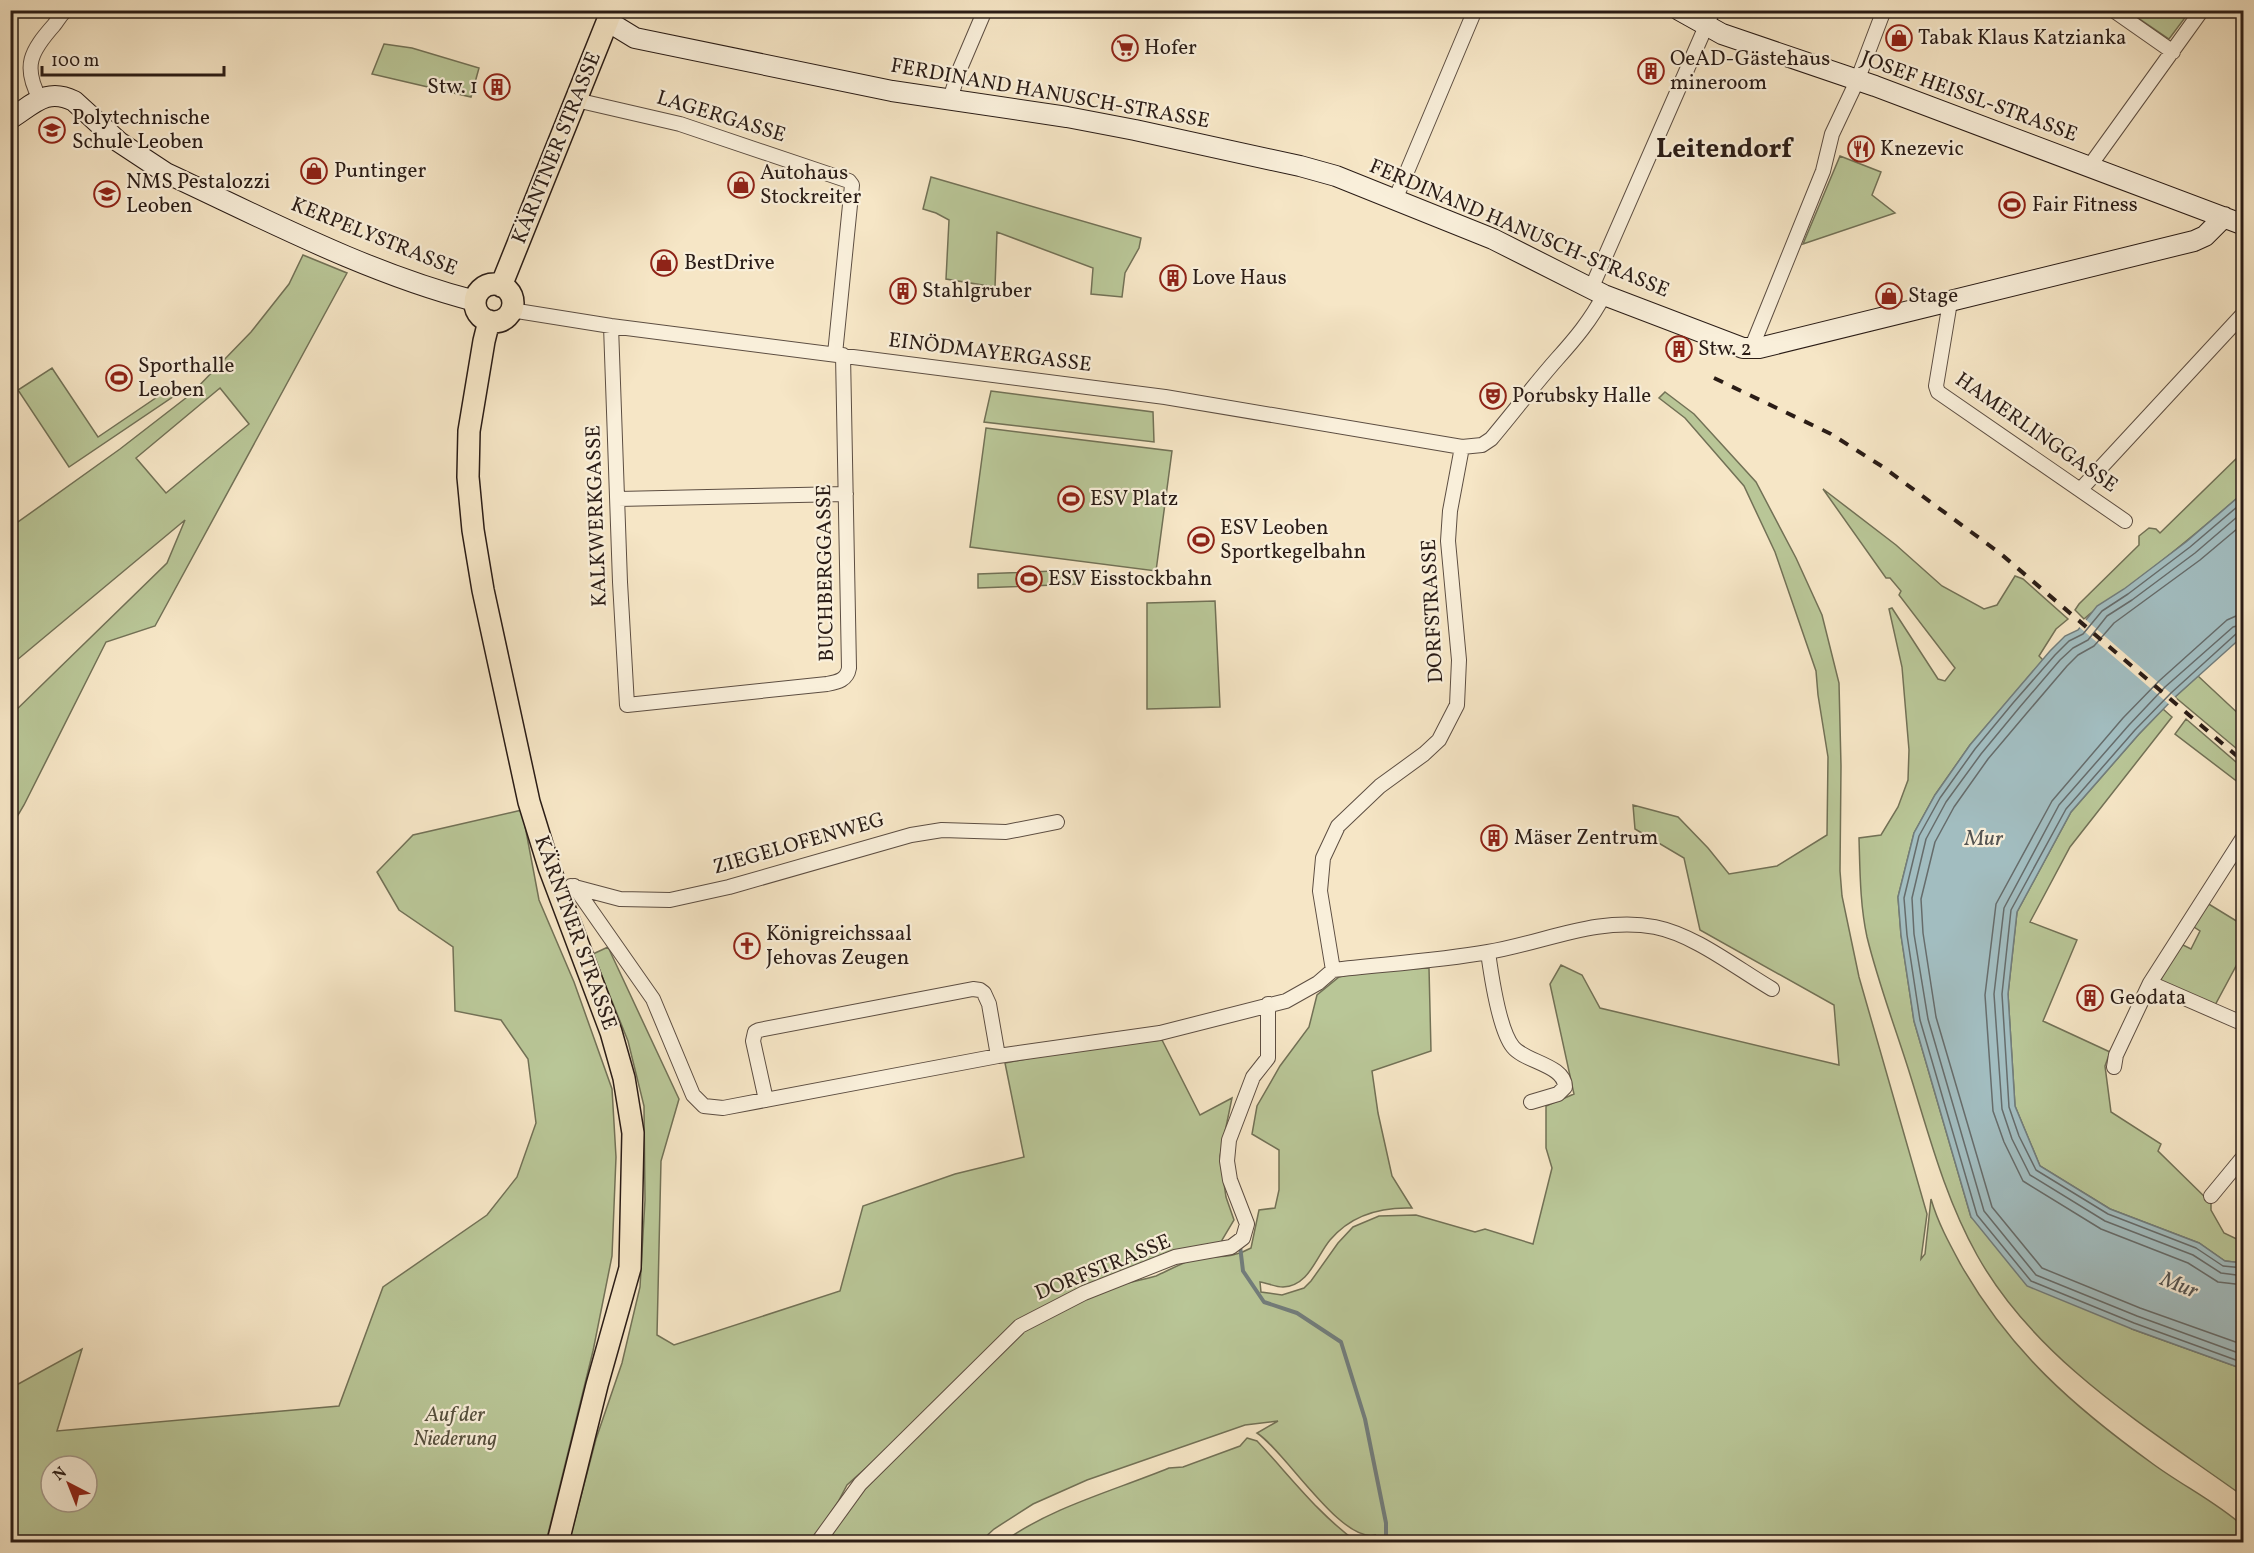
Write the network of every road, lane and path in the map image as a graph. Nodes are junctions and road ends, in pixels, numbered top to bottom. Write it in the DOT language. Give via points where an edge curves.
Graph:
graph roads {
  1 [pos="66,10"];
  2 [pos="985,10"];
  3 [pos="1475,10"];
  4 [pos="1679,10"];
  5 [pos="1884,10"];
  6 [pos="2113,10"];
  7 [pos="2202,10"];
  8 [pos="610,17"];
  9 [pos="1709,18"];
  10 [pos="2174,52"];
  11 [pos="1857,81"];
  12 [pos="40,99"];
  13 [pos="950,99"];
  14 [pos="576,100"];
  15 [pos="10,119"];
  16 [pos="2089,167"];
  17 [pos="851,182"];
  18 [pos="1395,200"];
  19 [pos="2224,218"];
  20 [pos="2244,225"];
  21 [pos="501,285"];
  22 [pos="1598,292"];
  23 [pos="475,301"];
  24 [pos="1950,302"];
  25 [pos="511,310"];
  26 [pos="2244,313"];
  27 [pos="489,321"];
  28 [pos="611,326"];
  29 [pos="1751,349"];
  30 [pos="839,354"];
  31 [pos="1462,447"];
  32 [pos="2081,489"];
  33 [pos="846,494"];
  34 [pos="618,499"];
  35 [pos="2126,521"];
  36 [pos="627,705"];
  37 [pos="1057,822"];
  38 [pos="2244,836"];
  39 [pos="565,884"];
  40 [pos="1488,952"];
  41 [pos="1333,970"];
  42 [pos="2150,983"];
  43 [pos="1772,988"];
  44 [pos="1268,1004"];
  45 [pos="2244,1024"];
  46 [pos="998,1056"];
  47 [pos="2114,1067"];
  48 [pos="766,1100"];
  49 [pos="1531,1102"];
  50 [pos="2244,1156"];
  51 [pos="2211,1196"];
  52 [pos="558,1542"];
  53 [pos="818,1542"];
  1 -- 12 [label="street" via="35,48 32,73"];
  2 -- 13 [label="street"];
  3 -- 18 [label="street"];
  4 -- 9 [label="street, JOSEF HEISSL-STRASSE"];
  5 -- 11 [label="street"];
  6 -- 10 [label="street"];
  7 -- 10 [label="street"];
  8 -- 13 [label="street, FERDINAND HANUSCH-STRASSE" via="617,27 635,38 851,83"];
  8 -- 14 [label="main road, KÄRNTNER STRASSE"];
  9 -- 11 [label="street, JOSEF HEISSL-STRASSE"];
  9 -- 22 [label="street"];
  10 -- 16 [label="street"];
  11 -- 16 [label="street, JOSEF HEISSL-STRASSE"];
  11 -- 29 [label="street" via="1832,134 1823,171"];
  12 -- 15 [label="street"];
  12 -- 23 [label="street, KERPELYSTRASSE" via="55,95 74,101 119,142 156,167 302,237 405,279"];
  13 -- 18 [label="street, FERDINAND HANUSCH-STRASSE" via="1079,119 1278,160 1336,176"];
  14 -- 17 [label="street, LAGERGASSE" via="639,113 737,142"];
  14 -- 21 [label="main road, KÄRNTNER STRASSE"];
  16 -- 19 [label="street, JOSEF HEISSL-STRASSE"];
  17 -- 30 [label="street, BUCHBERGGASSE"];
  18 -- 22 [label="street, FERDINAND HANUSCH-STRASSE" via="1493,239"];
  19 -- 20 [label="street, JOSEF HEISSL-STRASSE"];
  19 -- 24 [label="street, FERDINAND HANUSCH-STRASSE" via="2194,241"];
  21 -- 23 [label="main road" via="488,285"];
  21 -- 25 [label="main road" via="511,296"];
  22 -- 29 [label="street, FERDINAND HANUSCH-STRASSE" via="1734,346"];
  22 -- 31 [label="street" via="1592,317 1491,439 1482,445"];
  23 -- 27 [label="main road" via="477,311"];
  24 -- 29 [label="street, FERDINAND HANUSCH-STRASSE"];
  24 -- 32 [label="street, HAMERLINGGASSE" via="1938,392"];
  25 -- 27 [label="main road" via="502,320"];
  25 -- 28 [label="street, EINÖDMAYERGASSE"];
  26 -- 32 [label="street"];
  27 -- 39 [label="main road, KÄRNTNER STRASSE" via="469,431 473,530 525,784"];
  28 -- 30 [label="street, EINÖDMAYERGASSE"];
  28 -- 34 [label="street, KALKWERKGASSE"];
  30 -- 31 [label="street, EINÖDMAYERGASSE" via="1165,397"];
  30 -- 33 [label="street, BUCHBERGGASSE"];
  31 -- 41 [label="street, DORFSTRASSE" via="1448,541 1460,660 1457,705 1439,740 1380,786 1338,826 1323,858 1320,891"];
  32 -- 35 [label="street, HAMERLINGGASSE"];
  33 -- 34 [label="street"];
  33 -- 36 [label="street, BUCHBERGGASSE" via="846,677 827,684"];
  34 -- 36 [label="street, KALKWERKGASSE"];
  37 -- 39 [label="street, ZIEGELOFENWEG" via="1006,832 942,830 911,835 670,900 620,899"];
  38 -- 42 [label="street"];
  39 -- 48 [label="street" via="653,999 693,1095 704,1106 723,1108"];
  39 -- 52 [label="main road, KÄRNTNER STRASSE" via="624,1078 633,1133 630,1268"];
  40 -- 41 [label="street"];
  40 -- 43 [label="street" via="1605,924 1654,927 1682,936"];
  40 -- 49 [label="street" via="1508,1040 1524,1056 1565,1080 1565,1087 1558,1094"];
  41 -- 44 [label="street" via="1286,1001"];
  42 -- 45 [label="street"];
  42 -- 47 [label="street"];
  44 -- 46 [label="street" via="1160,1033"];
  44 -- 53 [label="street, DORFSTRASSE" via="1268,1058 1254,1077 1228,1140 1230,1180 1247,1224 1243,1238 1231,1247 1175,1257 1084,1293 1020,1326 860,1484"];
  46 -- 48 [label="street"];
  46 -- 48 [label="street" via="989,1004 984,993 973,989 755,1032 753,1047"];
  50 -- 51 [label="street"];
}
